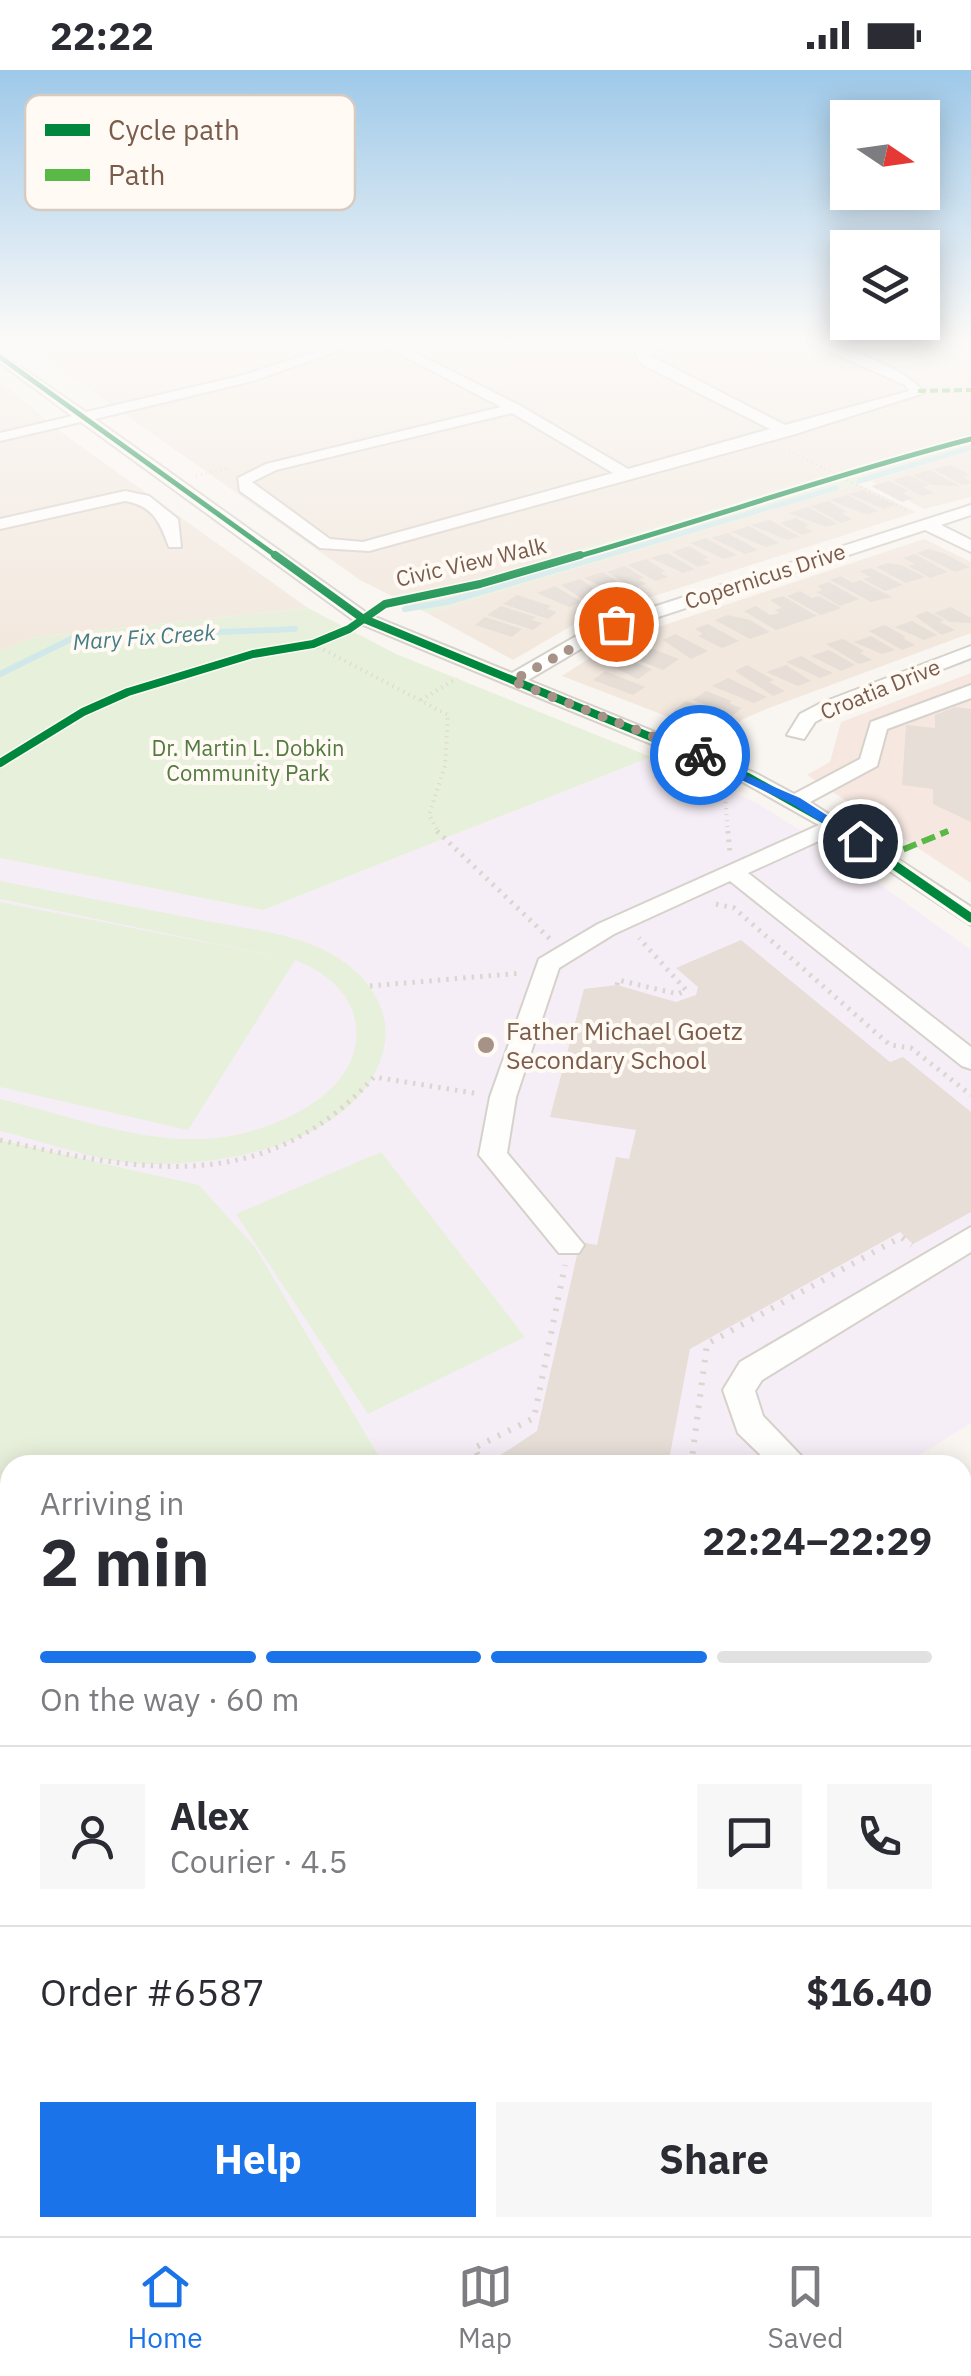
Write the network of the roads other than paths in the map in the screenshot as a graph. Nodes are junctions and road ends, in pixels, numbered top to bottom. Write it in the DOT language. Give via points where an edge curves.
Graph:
graph roads {
  1 [pos="118,444"];
  2 [pos="369,444"];
  3 [pos="575,444"];
  4 [pos="742,444"];
  5 [pos="628,475"];
  6 [pos="971,510"];
  7 [pos="921,520"];
  8 [pos="0,524"];
  9 [pos="174,544"];
  10 [pos="971,547"];
  11 [pos="971,652"];
  12 [pos="512,681"];
  13 [pos="971,691"];
  14 [pos="797,735"];
  15 [pos="796,801"];
  16 [pos="836,825"];
  17 [pos="732,872"];
  18 [pos="971,918"];
  19 [pos="971,1060"];
  20 [pos="971,1238"];
  21 [pos="569,1245"];
  22 [pos="782,1455"];
  1 -- 12 [label="street" via="362,618"];
  2 -- 5 [label="street" via="252,473 246,488 326,544 346,549"];
  3 -- 5 [label="street"];
  4 -- 5 [label="street"];
  6 -- 7 [label="street, Copernicus Drive"];
  7 -- 10 [label="street"];
  7 -- 12 [label="street, Copernicus Drive" via="600,630"];
  8 -- 9 [label="street" via="125,496 172,522"];
  11 -- 14 [label="street, Croatia Drive" via="807,718"];
  12 -- 15 [label="street"];
  13 -- 15 [label="street" via="878,726 870,762"];
  15 -- 16 [label="street"];
  16 -- 17 [label="street"];
  16 -- 18 [label="street"];
  17 -- 19 [label="street"];
  17 -- 21 [label="street" via="563,952 545,973 503,1098 493,1155"];
  20 -- 22 [label="street" via="751,1371 738,1390 748,1424"];
}
